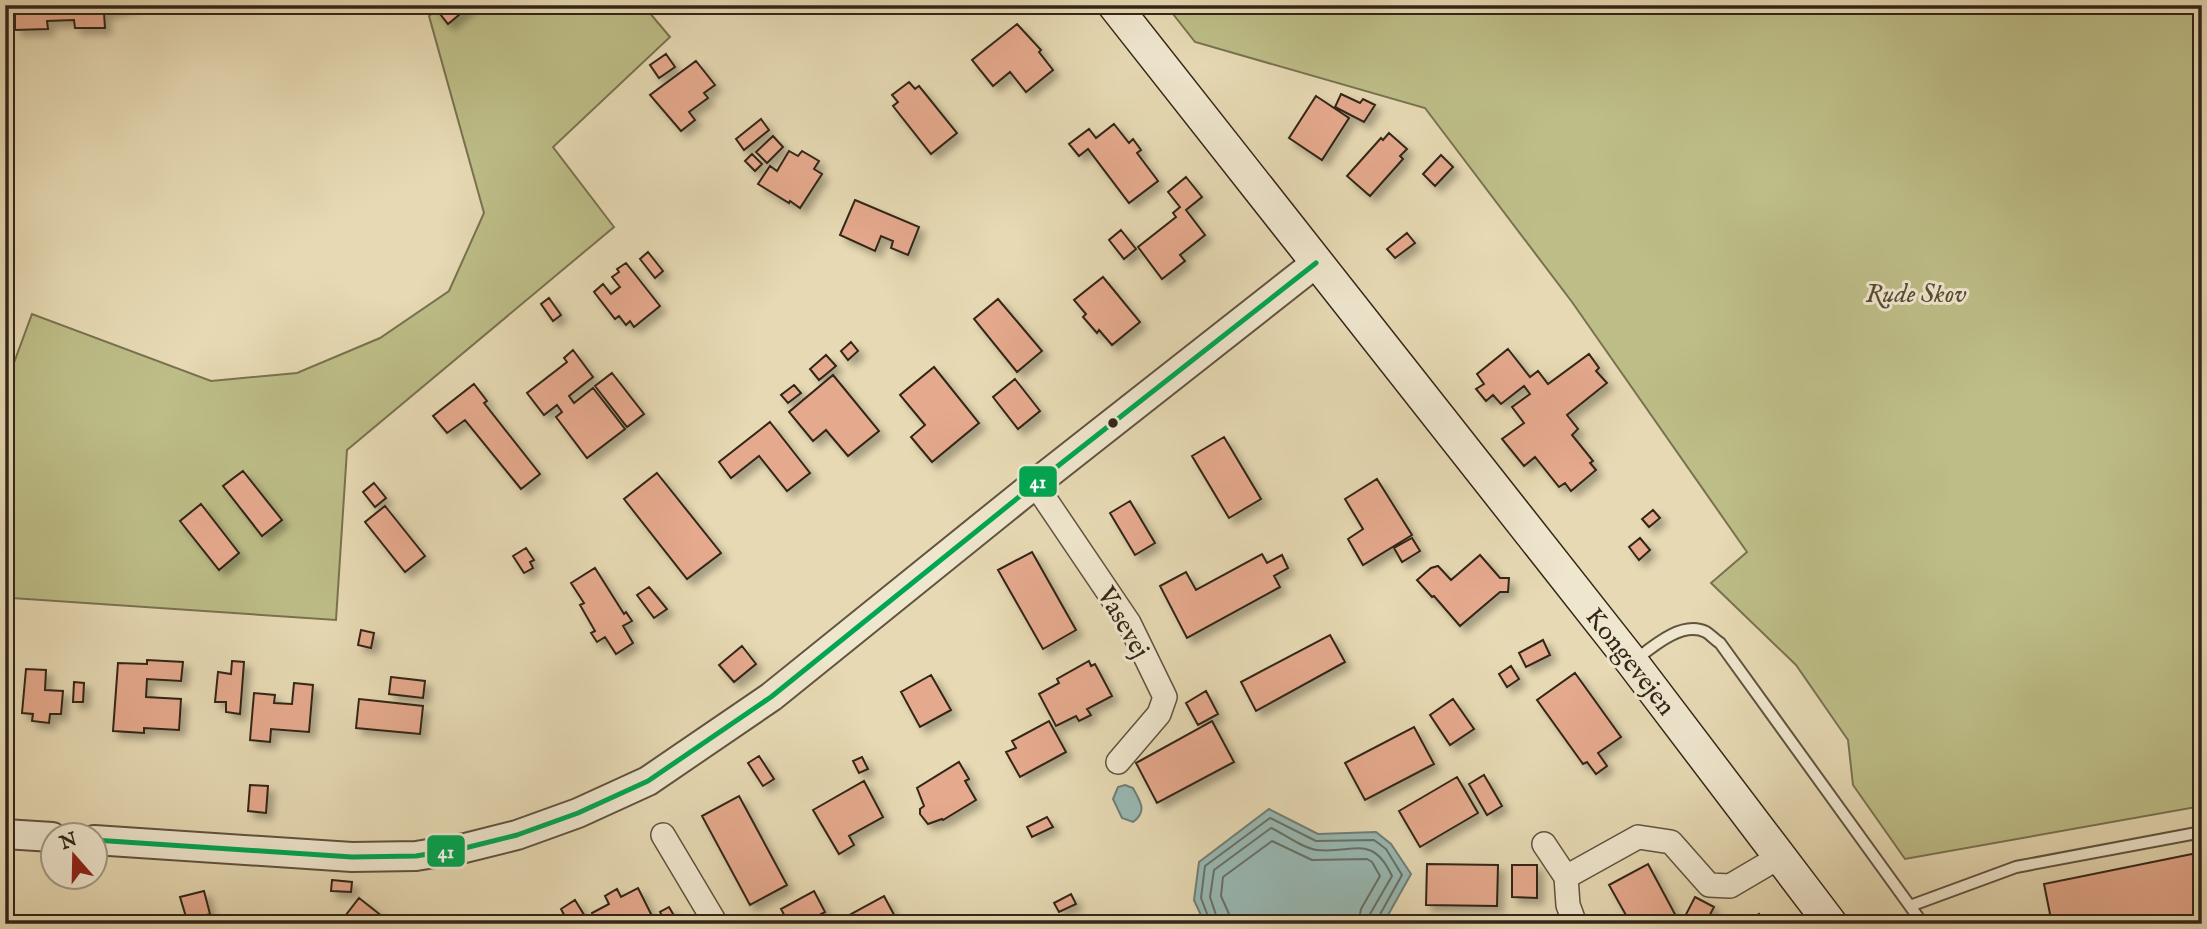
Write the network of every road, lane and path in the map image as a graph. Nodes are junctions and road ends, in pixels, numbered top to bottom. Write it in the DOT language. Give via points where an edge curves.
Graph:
graph roads {
  1 [pos="1114,5"];
  2 [pos="1316,263"];
  3 [pos="1035,484"];
  4 [pos="1632,662"];
  5 [pos="1118,762"];
  6 [pos="2202,832"];
  7 [pos="5,834"];
  8 [pos="663,835"];
  9 [pos="38,836"];
  10 [pos="108,841"];
  11 [pos="1544,844"];
  12 [pos="1781,856"];
  13 [pos="1566,877"];
  14 [pos="1910,906"];
  15 [pos="716,924"];
  16 [pos="1575,924"];
  17 [pos="1831,924"];
  18 [pos="1923,924"];
  1 -- 2 [label="main road, Kongevejen"];
  2 -- 3 [label="street"];
  2 -- 4 [label="main road, Kongevejen"];
  3 -- 5 [label="street, Vasevej" via="1129,622 1164,697 1159,714"];
  3 -- 10 [label="street" via="771,697 648,782 578,813 517,835 415,856 352,858"];
  4 -- 12 [label="main road, Kongevejen"];
  4 -- 14 [label="lane" via="1666,636 1683,631 1704,631 1720,643"];
  6 -- 14 [label="lane" via="2016,867"];
  7 -- 9 [label="street"];
  8 -- 15 [label="street"];
  11 -- 13 [label="street"];
  12 -- 13 [label="street" via="1730,886 1709,885 1671,842 1638,837"];
  12 -- 17 [label="main road, Kongevejen"];
  13 -- 16 [label="street"];
  14 -- 18 [label="lane"];
}
